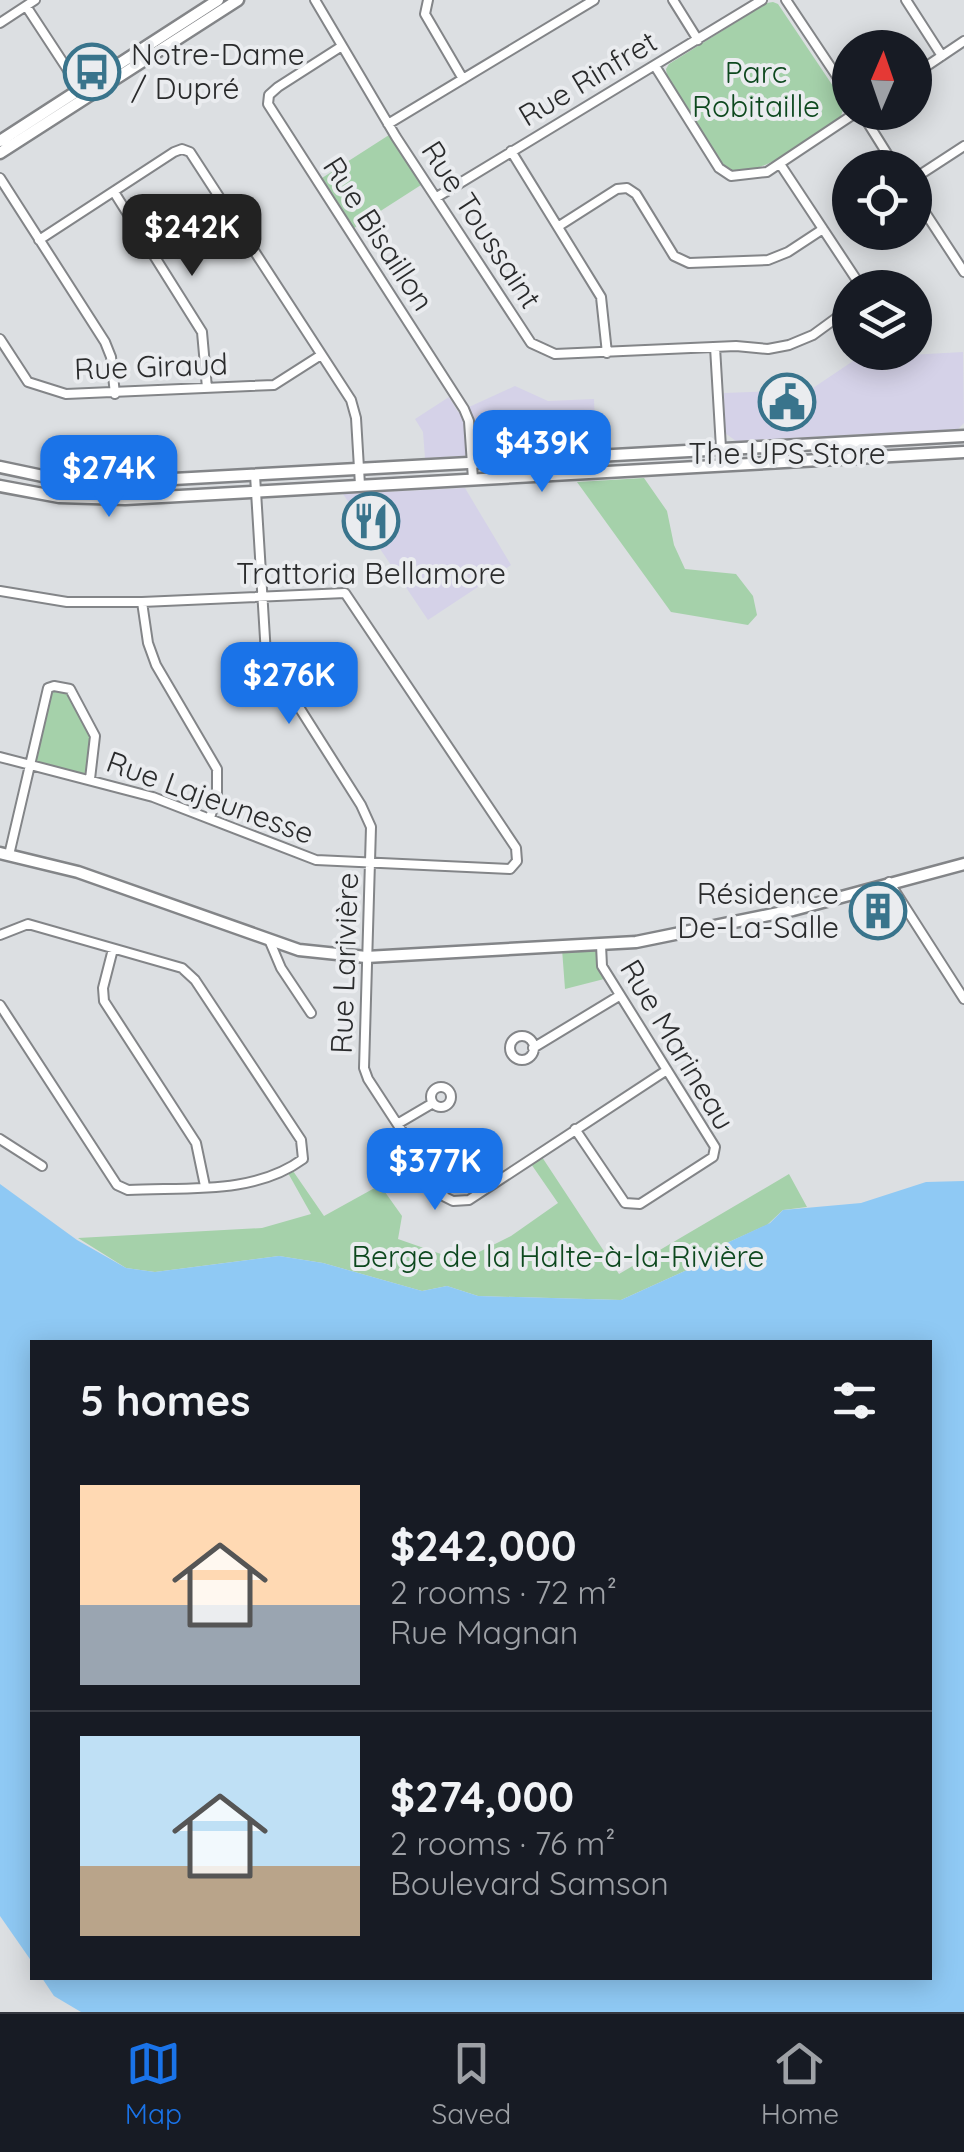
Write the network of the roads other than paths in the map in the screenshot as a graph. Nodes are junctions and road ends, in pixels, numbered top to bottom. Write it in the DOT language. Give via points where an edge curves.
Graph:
graph roads {
  1 [pos="35,0"];
  2 [pos="218,0"];
  3 [pos="238,0"];
  4 [pos="315,0"];
  5 [pos="428,0"];
  6 [pos="594,0"];
  7 [pos="673,0"];
  8 [pos="762,0"];
  9 [pos="786,0"];
  10 [pos="906,0"];
  11 [pos="26,6"];
  12 [pos="0,23"];
  13 [pos="698,40"];
  14 [pos="964,41"];
  15 [pos="342,46"];
  16 [pos="942,56"];
  17 [pos="932,63"];
  18 [pos="655,66"];
  19 [pos="832,69"];
  20 [pos="464,79"];
  21 [pos="83,92"];
  22 [pos="388,124"];
  23 [pos="832,130"];
  24 [pos="0,141"];
  25 [pos="964,146"];
  26 [pos="511,151"];
  27 [pos="0,153"];
  28 [pos="780,164"];
  29 [pos="932,167"];
  30 [pos="0,178"];
  31 [pos="114,192"];
  32 [pos="437,197"];
  33 [pos="932,223"];
  34 [pos="559,226"];
  35 [pos="823,229"];
  36 [pos="39,240"];
  37 [pos="850,270"];
  38 [pos="964,272"];
  39 [pos="832,321"];
  40 [pos="0,339"];
  41 [pos="716,347"];
  42 [pos="607,353"];
  43 [pos="321,355"];
  44 [pos="207,388"];
  45 [pos="115,394"];
  46 [pos="964,436"];
  47 [pos="721,449"];
  48 [pos="964,452"];
  49 [pos="472,462"];
  50 [pos="722,465"];
  51 [pos="0,467"];
  52 [pos="359,469"];
  53 [pos="255,475"];
  54 [pos="472,479"];
  55 [pos="360,485"];
  56 [pos="0,486"];
  57 [pos="256,491"];
  58 [pos="0,591"];
  59 [pos="261,596"];
  60 [pos="142,602"];
  61 [pos="0,757"];
  62 [pos="30,764"];
  63 [pos="90,779"];
  64 [pos="210,818"];
  65 [pos="4,854"];
  66 [pos="964,864"];
  67 [pos="370,865"];
  68 [pos="888,882"];
  69 [pos="0,936"];
  70 [pos="270,942"];
  71 [pos="601,945"];
  72 [pos="113,950"];
  73 [pos="366,957"];
  74 [pos="620,996"];
  75 [pos="964,999"];
  76 [pos="0,1006"];
  77 [pos="311,1013"];
  78 [pos="533,1048"];
  79 [pos="667,1070"];
  80 [pos="433,1103"];
  81 [pos="399,1123"];
  82 [pos="575,1129"];
  83 [pos="0,1138"];
  84 [pos="42,1166"];
  85 [pos="205,1186"];
  1 -- 11 [label="street"];
  2 -- 21 [label="street"];
  3 -- 21 [label="street"];
  4 -- 15 [label="street, Rue Toussaint"];
  5 -- 20 [label="street" via="425,14"];
  6 -- 20 [label="street"];
  7 -- 13 [label="street"];
  8 -- 13 [label="street, Rue Rinfret"];
  9 -- 19 [label="street"];
  10 -- 16 [label="street"];
  11 -- 12 [label="street"];
  11 -- 21 [label="street"];
  13 -- 18 [label="street, Rue Rinfret"];
  14 -- 16 [label="street"];
  15 -- 22 [label="street, Rue Toussaint"];
  15 -- 49 [label="street, Rue Bisaillon" via="278,87 268,104 464,409"];
  16 -- 17 [label="street"];
  18 -- 26 [label="street, Rue Rinfret"];
  18 -- 28 [label="street" via="724,174 761,174"];
  20 -- 22 [label="street"];
  21 -- 24 [label="street"];
  21 -- 27 [label="street"];
  22 -- 32 [label="street, Rue Toussaint"];
  23 -- 28 [label="street"];
  25 -- 29 [label="street"];
  26 -- 32 [label="street, Rue Rinfret"];
  26 -- 34 [label="street"];
  28 -- 35 [label="street"];
  30 -- 36 [label="street"];
  31 -- 36 [label="street"];
  31 -- 43 [label="street" via="178,150 190,152"];
  31 -- 44 [label="street" via="202,332"];
  32 -- 42 [label="street, Rue Toussaint" via="532,344 555,354"];
  33 -- 38 [label="street"];
  34 -- 35 [label="street" via="627,188 674,256 689,263 768,260"];
  34 -- 42 [label="street" via="601,297"];
  35 -- 37 [label="street"];
  36 -- 45 [label="street" via="105,342"];
  39 -- 41 [label="street, Rue Toussaint" via="789,345"];
  40 -- 45 [label="street, Rue Giraud" via="28,382 40,388"];
  41 -- 42 [label="street, Rue Toussaint"];
  41 -- 47 [label="street"];
  43 -- 44 [label="street, Rue Giraud" via="274,384"];
  43 -- 52 [label="street" via="354,407"];
  44 -- 45 [label="street, Rue Giraud"];
  46 -- 47 [label="street"];
  47 -- 49 [label="street"];
  47 -- 50 [label="street"];
  48 -- 50 [label="street"];
  49 -- 52 [label="street"];
  49 -- 54 [label="street, Rue Bisaillon"];
  50 -- 54 [label="street"];
  51 -- 53 [label="street" via="88,481"];
  52 -- 53 [label="street"];
  52 -- 55 [label="street"];
  53 -- 57 [label="street, Rue Larivière"];
  54 -- 55 [label="street"];
  55 -- 57 [label="street"];
  56 -- 57 [label="street" via="98,500"];
  57 -- 59 [label="street, Rue Larivière"];
  58 -- 60 [label="street, Rue Lajeunesse" via="67,602"];
  59 -- 60 [label="street, Rue Lajeunesse"];
  59 -- 67 [label="street, Rue Larivière" via="270,664 362,805 372,827"];
  59 -- 67 [label="street, Rue Lajeunesse" via="336,592 350,598 516,848 517,860 510,869"];
  60 -- 64 [label="street" via="156,666 217,769"];
  61 -- 62 [label="street, Rue Lajeunesse"];
  62 -- 63 [label="street, Rue Lajeunesse"];
  62 -- 63 [label="street" via="44,694 54,686 70,689 94,736"];
  62 -- 65 [label="street"];
  63 -- 64 [label="street, Rue Lajeunesse"];
  64 -- 67 [label="street, Rue Lajeunesse" via="316,860"];
  65 -- 70 [label="street" via="78,872"];
  66 -- 68 [label="street"];
  67 -- 73 [label="street, Rue Larivière"];
  68 -- 71 [label="street" via="768,916"];
  68 -- 75 [label="street"];
  69 -- 72 [label="street" via="28,924"];
  70 -- 73 [label="street"];
  70 -- 77 [label="street"];
  71 -- 73 [label="street"];
  71 -- 74 [label="street, Rue Marineau" via="602,966"];
  72 -- 85 [label="street" via="104,1001 196,1143"];
  72 -- 85 [label="street" via="182,968 195,980 301,1140 302,1159 288,1170 257,1183"];
  73 -- 81 [label="street, Rue Larivière" via="364,1068"];
  74 -- 78 [label="street"];
  74 -- 79 [label="street, Rue Marineau"];
  76 -- 85 [label="street" via="117,1185"];
  79 -- 82 [label="street, Rue Larivière"];
  79 -- 82 [label="street, Rue Marineau" via="715,1147 713,1157 640,1204 625,1203"];
  80 -- 81 [label="street"];
  81 -- 82 [label="street, Rue Larivière" via="453,1201 469,1200"];
  83 -- 84 [label="street"];
}
